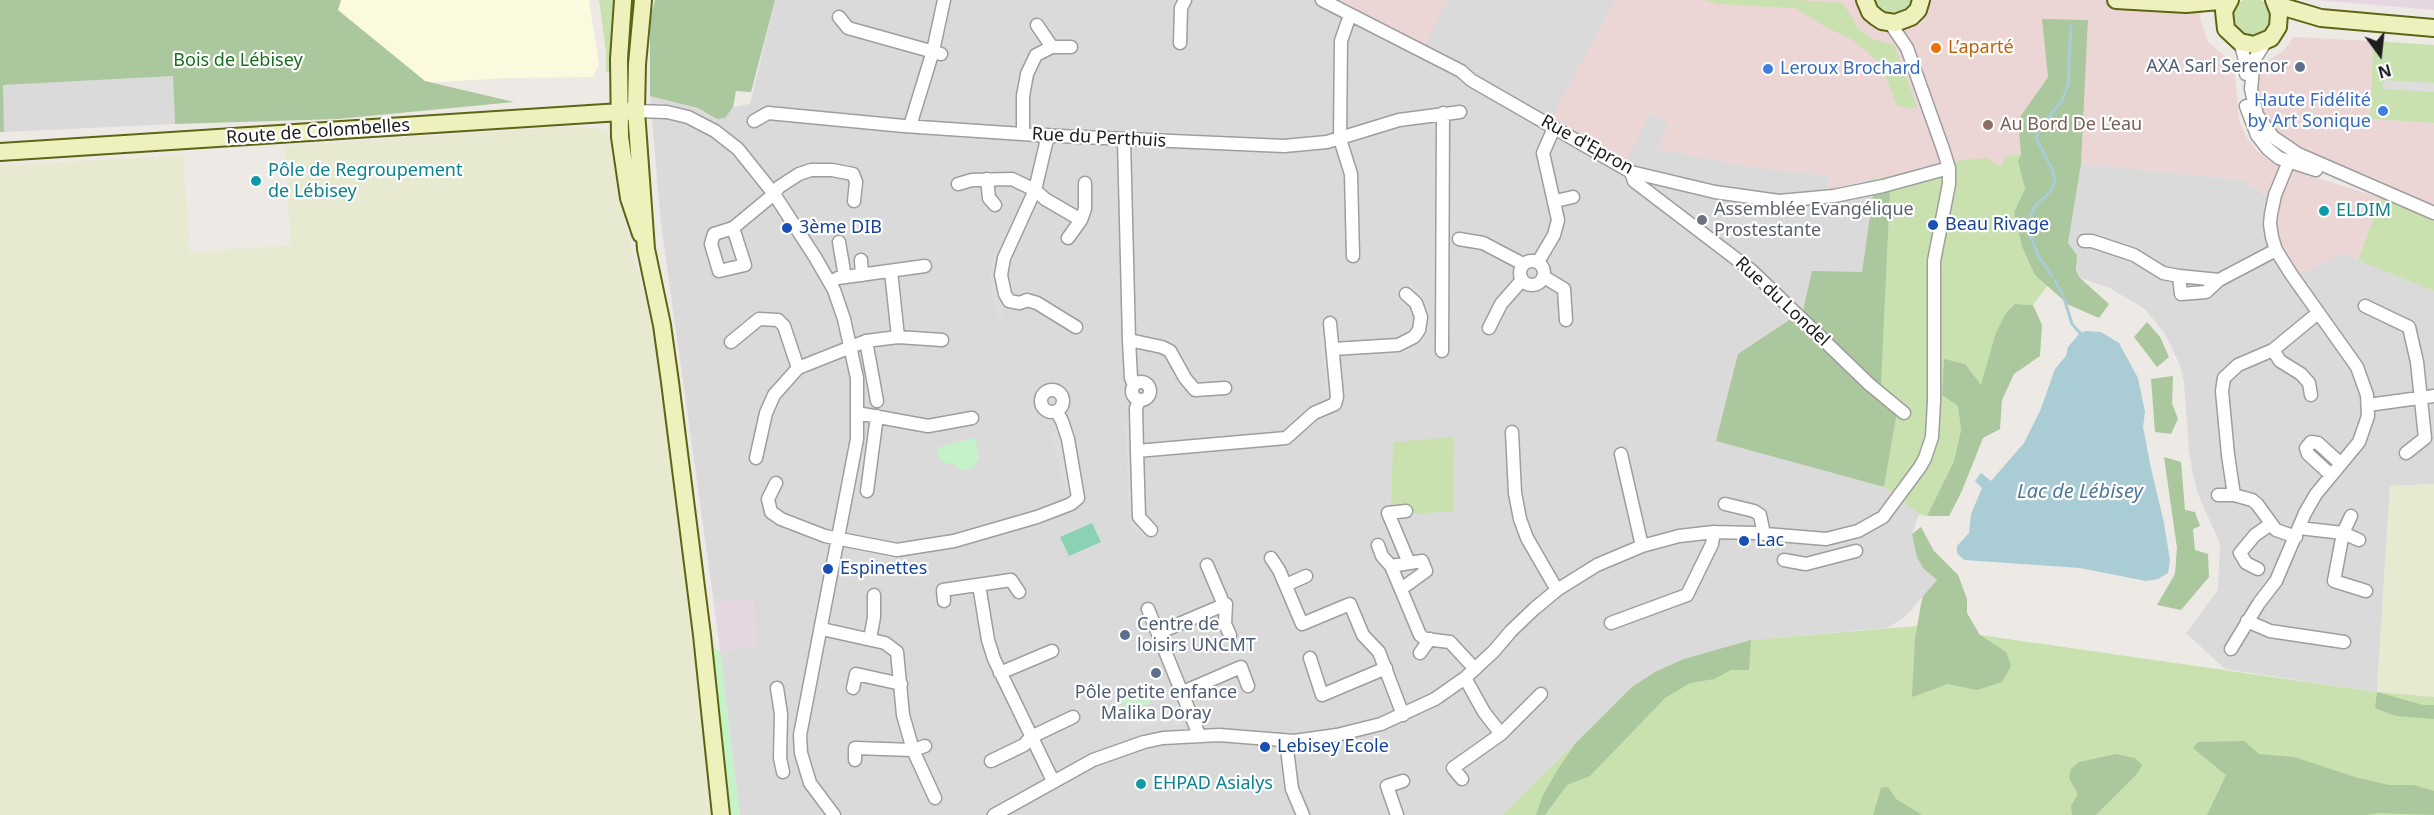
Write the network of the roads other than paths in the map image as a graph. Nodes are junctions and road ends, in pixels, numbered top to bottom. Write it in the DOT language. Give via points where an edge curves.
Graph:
graph roads {
  1 [pos="623,0"];
  2 [pos="643,0"];
  3 [pos="944,0"];
  4 [pos="1185,0"];
  5 [pos="1322,0"];
  6 [pos="1865,0"];
  7 [pos="2116,0"];
  8 [pos="2230,0"];
  9 [pos="2275,3"];
  10 [pos="2186,4"];
  11 [pos="1921,6"];
  12 [pos="1350,15"];
  13 [pos="839,17"];
  14 [pos="2321,18"];
  15 [pos="1890,23"];
  16 [pos="2224,23"];
  17 [pos="1037,24"];
  18 [pos="2434,28"];
  19 [pos="2270,37"];
  20 [pos="2240,42"];
  21 [pos="1180,43"];
  22 [pos="1052,47"];
  23 [pos="1071,47"];
  24 [pos="1907,48"];
  25 [pos="937,52"];
  26 [pos="636,111"];
  27 [pos="619,112"];
  28 [pos="1460,112"];
  29 [pos="1443,113"];
  30 [pos="754,121"];
  31 [pos="910,126"];
  32 [pos="1554,128"];
  33 [pos="1023,134"];
  34 [pos="1048,135"];
  35 [pos="1340,139"];
  36 [pos="1124,140"];
  37 [pos="0,152"];
  38 [pos="2294,158"];
  39 [pos="1948,168"];
  40 [pos="1631,172"];
  41 [pos="987,179"];
  42 [pos="1085,183"];
  43 [pos="958,184"];
  44 [pos="1035,190"];
  45 [pos="2386,192"];
  46 [pos="774,194"];
  47 [pos="1573,197"];
  48 [pos="854,201"];
  49 [pos="1555,201"];
  50 [pos="995,205"];
  51 [pos="2434,213"];
  52 [pos="1081,220"];
  53 [pos="733,228"];
  54 [pos="1068,238"];
  55 [pos="1459,239"];
  56 [pos="2084,241"];
  57 [pos="839,243"];
  58 [pos="646,249"];
  59 [pos="2276,250"];
  60 [pos="1353,256"];
  61 [pos="861,260"];
  62 [pos="1538,262"];
  63 [pos="1523,264"];
  64 [pos="925,266"];
  65 [pos="891,271"];
  66 [pos="862,274"];
  67 [pos="844,277"];
  68 [pos="1544,278"];
  69 [pos="1522,280"];
  70 [pos="830,282"];
  71 [pos="1406,294"];
  72 [pos="2365,306"];
  73 [pos="2318,313"];
  74 [pos="1566,320"];
  75 [pos="1330,323"];
  76 [pos="1076,327"];
  77 [pos="1489,328"];
  78 [pos="898,337"];
  79 [pos="942,340"];
  80 [pos="1130,340"];
  81 [pos="866,341"];
  82 [pos="731,342"];
  83 [pos="851,347"];
  84 [pos="1333,349"];
  85 [pos="2273,350"];
  86 [pos="1442,351"];
  87 [pos="798,368"];
  88 [pos="1225,388"];
  89 [pos="2311,395"];
  90 [pos="2428,397"];
  91 [pos="877,401"];
  92 [pos="2368,405"];
  93 [pos="1057,412"];
  94 [pos="858,413"];
  95 [pos="1904,413"];
  96 [pos="877,416"];
  97 [pos="972,418"];
  98 [pos="1512,432"];
  99 [pos="2430,439"];
  100 [pos="1137,451"];
  101 [pos="2406,453"];
  102 [pos="1621,454"];
  103 [pos="756,458"];
  104 [pos="2341,464"];
  105 [pos="2331,475"];
  106 [pos="776,483"];
  107 [pos="867,491"];
  108 [pos="2218,495"];
  109 [pos="2234,495"];
  110 [pos="1725,504"];
  111 [pos="1406,511"];
  112 [pos="2351,516"];
  113 [pos="2271,524"];
  114 [pos="1151,530"];
  115 [pos="1714,532"];
  116 [pos="2297,532"];
  117 [pos="2343,533"];
  118 [pos="1764,534"];
  119 [pos="837,539"];
  120 [pos="1817,539"];
  121 [pos="2359,540"];
  122 [pos="1378,545"];
  123 [pos="1642,546"];
  124 [pos="1856,551"];
  125 [pos="1271,558"];
  126 [pos="1784,560"];
  127 [pos="1821,560"];
  128 [pos="1410,563"];
  129 [pos="1207,565"];
  130 [pos="1391,566"];
  131 [pos="2258,569"];
  132 [pos="1306,576"];
  133 [pos="979,585"];
  134 [pos="1286,585"];
  135 [pos="1401,589"];
  136 [pos="1557,590"];
  137 [pos="2366,591"];
  138 [pos="1019,592"];
  139 [pos="874,595"];
  140 [pos="944,601"];
  141 [pos="1224,605"];
  142 [pos="1148,609"];
  143 [pos="2247,621"];
  144 [pos="1611,623"];
  145 [pos="822,629"];
  146 [pos="1158,633"];
  147 [pos="1230,635"];
  148 [pos="870,639"];
  149 [pos="1430,639"];
  150 [pos="2344,642"];
  151 [pos="2231,649"];
  152 [pos="1052,651"];
  153 [pos="1420,653"];
  154 [pos="1310,658"];
  155 [pos="1386,668"];
  156 [pos="1475,669"];
  157 [pos="1000,673"];
  158 [pos="1465,678"];
  159 [pos="901,684"];
  160 [pos="1248,686"];
  161 [pos="777,688"];
  162 [pos="854,688"];
  163 [pos="1183,692"];
  164 [pos="1541,694"];
  165 [pos="781,714"];
  166 [pos="804,714"];
  167 [pos="1403,715"];
  168 [pos="1072,717"];
  169 [pos="1502,734"];
  170 [pos="1199,735"];
  171 [pos="1031,737"];
  172 [pos="1286,741"];
  173 [pos="919,748"];
  174 [pos="855,760"];
  175 [pos="991,761"];
  176 [pos="783,772"];
  177 [pos="1462,779"];
  178 [pos="1053,781"];
  179 [pos="1403,781"];
  180 [pos="936,798"];
  181 [pos="826,812"];
  182 [pos="721,815"];
  183 [pos="994,815"];
  184 [pos="1303,815"];
  185 [pos="1397,815"];
  1 -- 27 [label="main road"];
  2 -- 26 [label="main road"];
  3 -- 25 [label="street"];
  4 -- 21 [label="street" via="1181,8"];
  5 -- 12 [label="street, Rue d'Epron"];
  6 -- 15 [label="main road" via="1870,12"];
  7 -- 10 [label="main road"];
  8 -- 10 [label="main road"];
  8 -- 16 [label="main road" via="2224,11"];
  9 -- 14 [label="main road"];
  9 -- 19 [label="main road" via="2279,20"];
  10 -- 16 [label="main road" via="2210,11"];
  11 -- 15 [label="main road" via="1901,22"];
  11 -- 24 [label="street" via="1907,33"];
  12 -- 32 [label="street, Rue d'Epron" via="1452,66"];
  12 -- 35 [label="street" via="1341,41"];
  13 -- 25 [label="street" via="848,28"];
  14 -- 18 [label="main road"];
  14 -- 19 [label="main road" via="2284,26"];
  15 -- 24 [label="street"];
  16 -- 20 [label="main road" via="2230,35"];
  17 -- 22 [label="street"];
  19 -- 20 [label="main road" via="2253,45"];
  19 -- 38 [label="street" via="2252,64 2254,108 2273,137"];
  20 -- 38 [label="street" via="2246,66 2245,102 2252,126 2279,158"];
  22 -- 23 [label="street"];
  22 -- 33 [label="street" via="1036,55 1027,74"];
  24 -- 39 [label="street"];
  25 -- 31 [label="street"];
  26 -- 27 [label="main road, Route de Colombelles"];
  26 -- 46 [label="street" via="667,112 708,127 738,149"];
  26 -- 58 [label="main road"];
  27 -- 37 [label="main road, Route de Colombelles"];
  27 -- 58 [label="main road" via="629,198"];
  28 -- 29 [label="street, Rue du Perthuis"];
  29 -- 35 [label="street, Rue du Perthuis" via="1399,120"];
  29 -- 86 [label="street"];
  30 -- 31 [label="street, Rue du Perthuis" via="768,113"];
  31 -- 33 [label="street, Rue du Perthuis"];
  32 -- 40 [label="street, Rue d'Epron"];
  32 -- 49 [label="street" via="1543,153"];
  33 -- 34 [label="street, Rue du Perthuis"];
  34 -- 36 [label="street, Rue du Perthuis"];
  34 -- 44 [label="street"];
  35 -- 36 [label="street, Rue du Perthuis" via="1284,146"];
  35 -- 60 [label="street" via="1351,174"];
  36 -- 80 [label="street"];
  38 -- 45 [label="street"];
  38 -- 45 [label="street"];
  38 -- 59 [label="street" via="2275,195 2271,214"];
  39 -- 40 [label="street, Rue d'Epron" via="1834,196 1779,201 1715,192"];
  39 -- 120 [label="street" via="1947,203 1934,261 1934,424 1925,458 1883,517 1858,531"];
  40 -- 95 [label="street, Rue du Londel" via="1634,181 1752,271"];
  41 -- 43 [label="street"];
  41 -- 44 [label="street" via="1012,180"];
  41 -- 50 [label="street" via="989,198"];
  42 -- 52 [label="street"];
  44 -- 52 [label="street"];
  44 -- 76 [label="street" via="1004,258 1001,275 1005,294 1013,303 1037,303"];
  45 -- 51 [label="street"];
  46 -- 48 [label="street" via="799,174 832,170 853,174"];
  46 -- 53 [label="street"];
  46 -- 70 [label="street"];
  47 -- 49 [label="street"];
  49 -- 62 [label="street" via="1557,225"];
  52 -- 54 [label="street"];
  55 -- 63 [label="street" via="1483,243"];
  56 -- 59 [label="street" via="2134,255 2163,273 2219,280"];
  57 -- 67 [label="street"];
  58 -- 182 [label="main road" via="669,372"];
  59 -- 73 [label="street"];
  61 -- 66 [label="street"];
  62 -- 63 [label="street"];
  62 -- 68 [label="street"];
  63 -- 69 [label="street"];
  64 -- 65 [label="street"];
  65 -- 66 [label="street"];
  65 -- 78 [label="street"];
  66 -- 67 [label="street"];
  67 -- 70 [label="street"];
  68 -- 69 [label="street" via="1535,285"];
  68 -- 74 [label="street" via="1564,289"];
  69 -- 77 [label="street" via="1501,304"];
  70 -- 83 [label="street"];
  71 -- 84 [label="street" via="1416,303 1421,317 1414,337 1398,345"];
  72 -- 90 [label="street" via="2409,327"];
  73 -- 85 [label="street"];
  73 -- 92 [label="street" via="2357,367"];
  75 -- 84 [label="street"];
  78 -- 79 [label="street"];
  78 -- 81 [label="street"];
  80 -- 88 [label="street" via="1170,351 1195,390"];
  80 -- 100 [label="street" via="1131,378 1134,385 1142,382 1149,387 1149,396 1139,400 1136,408"];
  81 -- 83 [label="street"];
  81 -- 91 [label="street"];
  82 -- 87 [label="street" via="759,319 778,320 784,326"];
  83 -- 87 [label="street"];
  83 -- 94 [label="street"];
  84 -- 100 [label="street" via="1335,404 1314,413 1286,438"];
  85 -- 89 [label="street" via="2280,361 2309,383"];
  85 -- 109 [label="street" via="2238,365 2224,378 2222,391"];
  87 -- 103 [label="street" via="774,395 766,412"];
  90 -- 92 [label="street"];
  90 -- 99 [label="street"];
  92 -- 104 [label="street" via="2363,434"];
  93 -- 119 [label="street" via="1068,439 1078,492 1078,498 1071,504 954,541 912,549"];
  94 -- 96 [label="street"];
  94 -- 119 [label="street"];
  96 -- 97 [label="street" via="928,426"];
  96 -- 107 [label="street"];
  98 -- 136 [label="street" via="1520,519"];
  99 -- 101 [label="street"];
  100 -- 114 [label="street" via="1139,517"];
  102 -- 123 [label="street"];
  104 -- 105 [label="street"];
  104 -- 105 [label="street" via="2318,443 2311,442 2306,448 2308,454"];
  105 -- 116 [label="street" via="2316,494"];
  106 -- 119 [label="street" via="768,499 771,512"];
  108 -- 109 [label="street"];
  109 -- 113 [label="street" via="2257,504"];
  110 -- 118 [label="street" via="1760,515"];
  111 -- 128 [label="street" via="1383,513"];
  112 -- 117 [label="street"];
  113 -- 116 [label="street" via="2276,530"];
  113 -- 131 [label="street" via="2254,535 2240,553 2246,563"];
  115 -- 118 [label="street"];
  115 -- 123 [label="street"];
  115 -- 144 [label="street" via="1687,596"];
  116 -- 117 [label="street"];
  116 -- 143 [label="street" via="2276,581"];
  117 -- 121 [label="street"];
  117 -- 137 [label="street" via="2334,581"];
  118 -- 120 [label="street"];
  119 -- 145 [label="street"];
  120 -- 127 [label="street"];
  122 -- 130 [label="street"];
  123 -- 136 [label="street" via="1597,565"];
  124 -- 127 [label="street"];
  125 -- 134 [label="street"];
  126 -- 127 [label="street" via="1806,564"];
  128 -- 130 [label="street"];
  128 -- 135 [label="street" via="1422,561 1426,571"];
  129 -- 141 [label="street"];
  130 -- 135 [label="street"];
  132 -- 134 [label="street"];
  133 -- 138 [label="street" via="1011,580"];
  133 -- 140 [label="street" via="943,590"];
  133 -- 157 [label="street" via="988,640"];
  134 -- 155 [label="street" via="1302,624 1350,604 1362,635 1379,652"];
  135 -- 149 [label="street" via="1420,635"];
  136 -- 156 [label="street" via="1510,631"];
  139 -- 148 [label="street"];
  141 -- 146 [label="street"];
  141 -- 147 [label="street"];
  142 -- 146 [label="street"];
  143 -- 150 [label="street" via="2270,631"];
  143 -- 151 [label="street"];
  145 -- 148 [label="street"];
  145 -- 166 [label="street"];
  146 -- 163 [label="street"];
  148 -- 159 [label="street" via="897,652"];
  149 -- 153 [label="street"];
  149 -- 156 [label="street" via="1452,637"];
  152 -- 157 [label="street"];
  154 -- 155 [label="street" via="1322,695"];
  155 -- 167 [label="street"];
  156 -- 158 [label="street"];
  157 -- 171 [label="street"];
  158 -- 167 [label="street"];
  158 -- 169 [label="street"];
  159 -- 162 [label="street" via="856,674"];
  159 -- 173 [label="street" via="903,715"];
  160 -- 163 [label="street" via="1241,667"];
  161 -- 165 [label="street"];
  163 -- 170 [label="street"];
  164 -- 169 [label="street"];
  165 -- 166 [label="street"];
  165 -- 176 [label="street"];
  166 -- 181 [label="street" via="800,735 804,769"];
  167 -- 172 [label="street" via="1337,735"];
  168 -- 171 [label="street"];
  169 -- 177 [label="street" via="1453,768"];
  170 -- 172 [label="street"];
  170 -- 178 [label="street" via="1130,746"];
  171 -- 175 [label="street" via="1024,745"];
  171 -- 178 [label="street"];
  172 -- 184 [label="street" via="1292,789"];
  173 -- 174 [label="street" via="855,748"];
  173 -- 180 [label="street"];
  178 -- 183 [label="street"];
  179 -- 185 [label="street" via="1387,786"];
}
